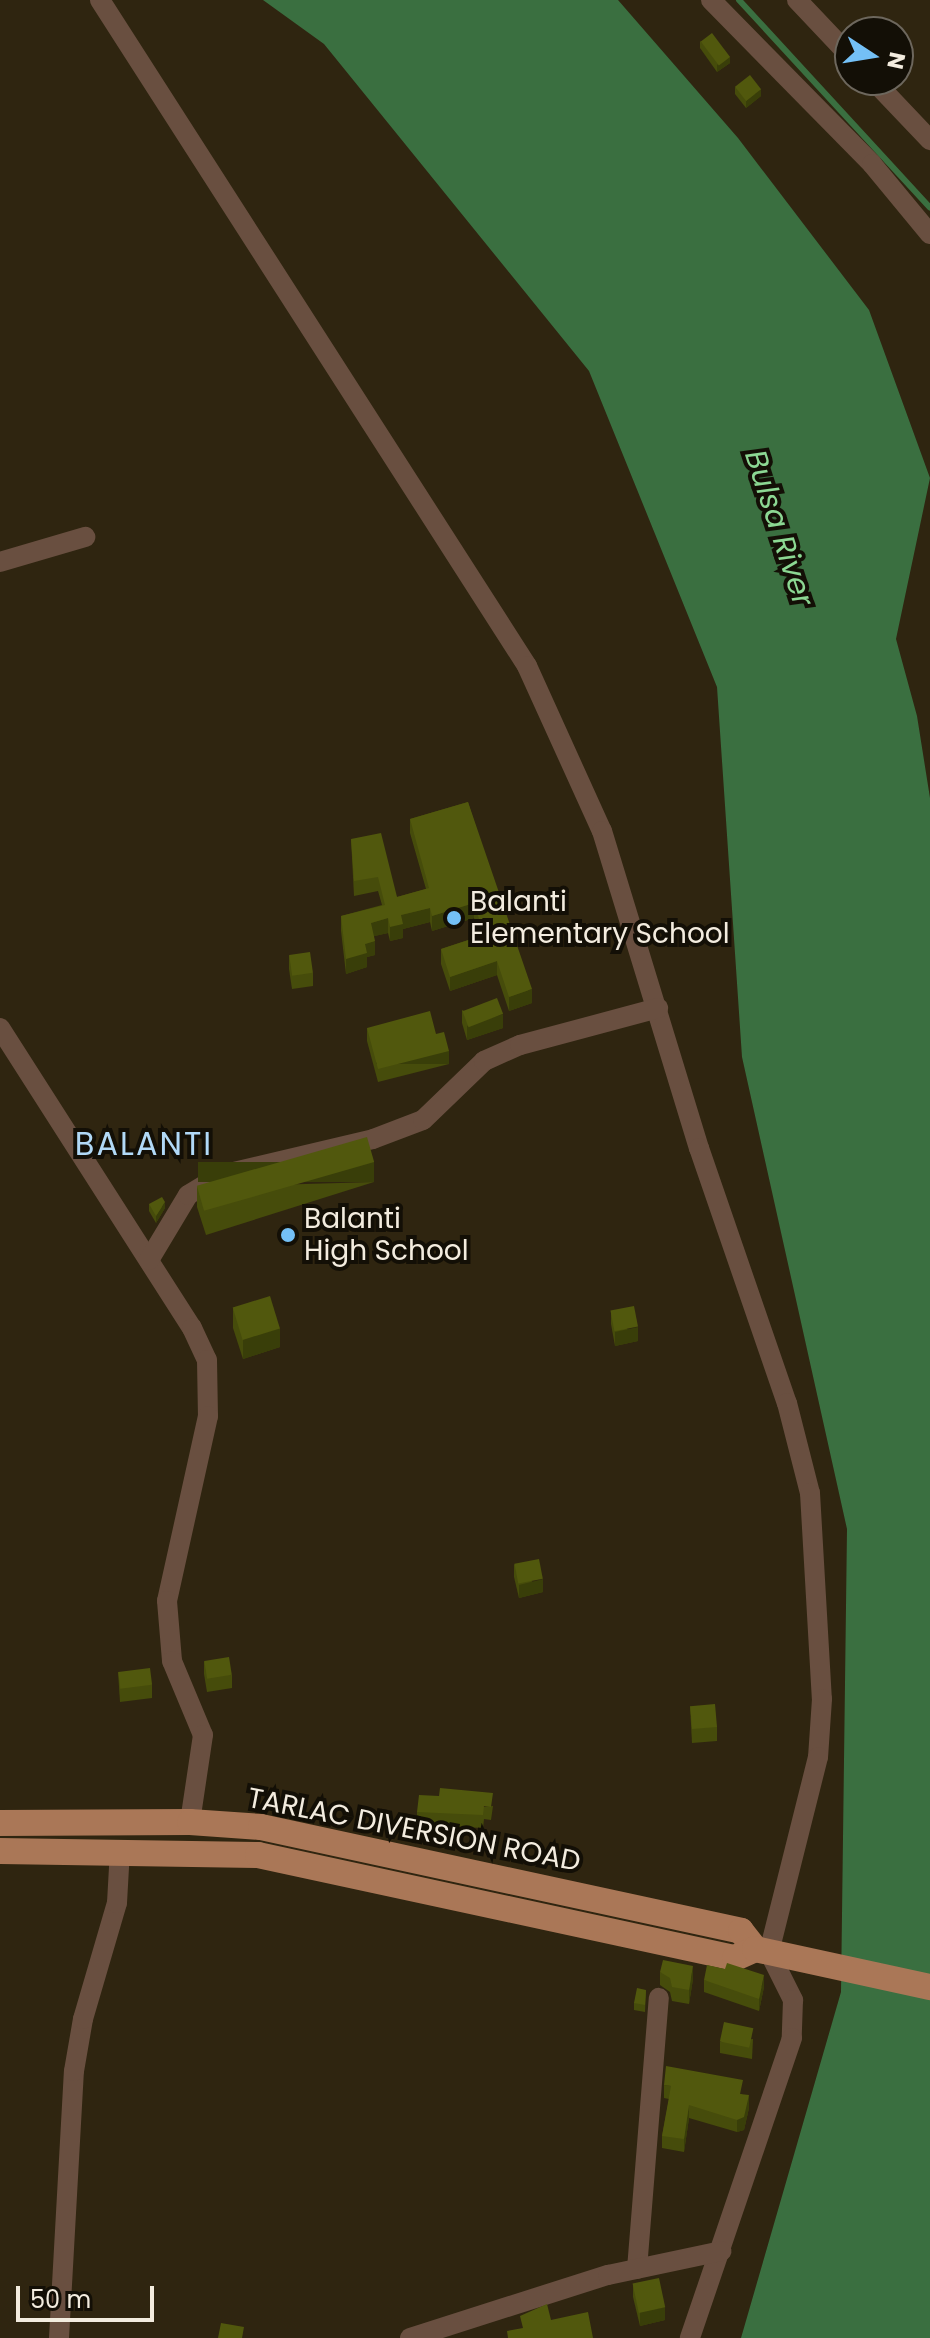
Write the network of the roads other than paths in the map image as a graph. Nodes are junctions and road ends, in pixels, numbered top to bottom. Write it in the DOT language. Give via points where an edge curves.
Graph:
graph roads {
  1 [pos="100,0"];
  2 [pos="711,0"];
  3 [pos="797,0"];
  4 [pos="834,39"];
  5 [pos="888,96"];
  6 [pos="930,140"];
  7 [pos="930,234"];
  8 [pos="85,537"];
  9 [pos="0,562"];
  10 [pos="658,1008"];
  11 [pos="0,1028"];
  12 [pos="149,1260"];
  13 [pos="120,1822"];
  14 [pos="190,1822"];
  15 [pos="0,1823"];
  16 [pos="120,1850"];
  17 [pos="189,1850"];
  18 [pos="0,1851"];
  19 [pos="770,1953"];
  20 [pos="930,1987"];
  21 [pos="659,1998"];
  22 [pos="722,2251"];
  23 [pos="637,2269"];
  24 [pos="59,2338"];
  25 [pos="410,2338"];
  26 [pos="690,2338"];
  1 -- 10 [label="street" via="527,666 602,831"];
  2 -- 7 [label="street" via="872,164"];
  3 -- 4 [label="street"];
  5 -- 6 [label="street"];
  8 -- 9 [label="street"];
  10 -- 12 [label="street" via="520,1045 484,1061 423,1120 373,1139 221,1175 188,1195"];
  10 -- 19 [label="street" via="787,1403 810,1493 822,1699 818,1757"];
  11 -- 12 [label="street"];
  12 -- 14 [label="street" via="192,1328 207,1360 210,1387 167,1601 172,1661 203,1735"];
  13 -- 14 [label="main road, TARLAC DIVERSION ROAD"];
  13 -- 15 [label="main road, TARLAC DIVERSION ROAD"];
  13 -- 16 [label="main road"];
  14 -- 17 [label="main road"];
  14 -- 19 [label="main road, TARLAC DIVERSION ROAD" via="261,1827 331,1840 741,1931"];
  16 -- 17 [label="main road, TARLAC DIVERSION ROAD"];
  16 -- 18 [label="main road, TARLAC DIVERSION ROAD"];
  16 -- 24 [label="street" via="117,1903 83,2019 74,2071"];
  17 -- 19 [label="main road, TARLAC DIVERSION ROAD" via="258,1855 325,1868 735,1958"];
  19 -- 20 [label="main road, TARLAC DIVERSION ROAD"];
  19 -- 22 [label="street" via="793,2000 792,2038"];
  21 -- 23 [label="street"];
  22 -- 23 [label="street"];
  22 -- 26 [label="street"];
  23 -- 25 [label="street"];
}
